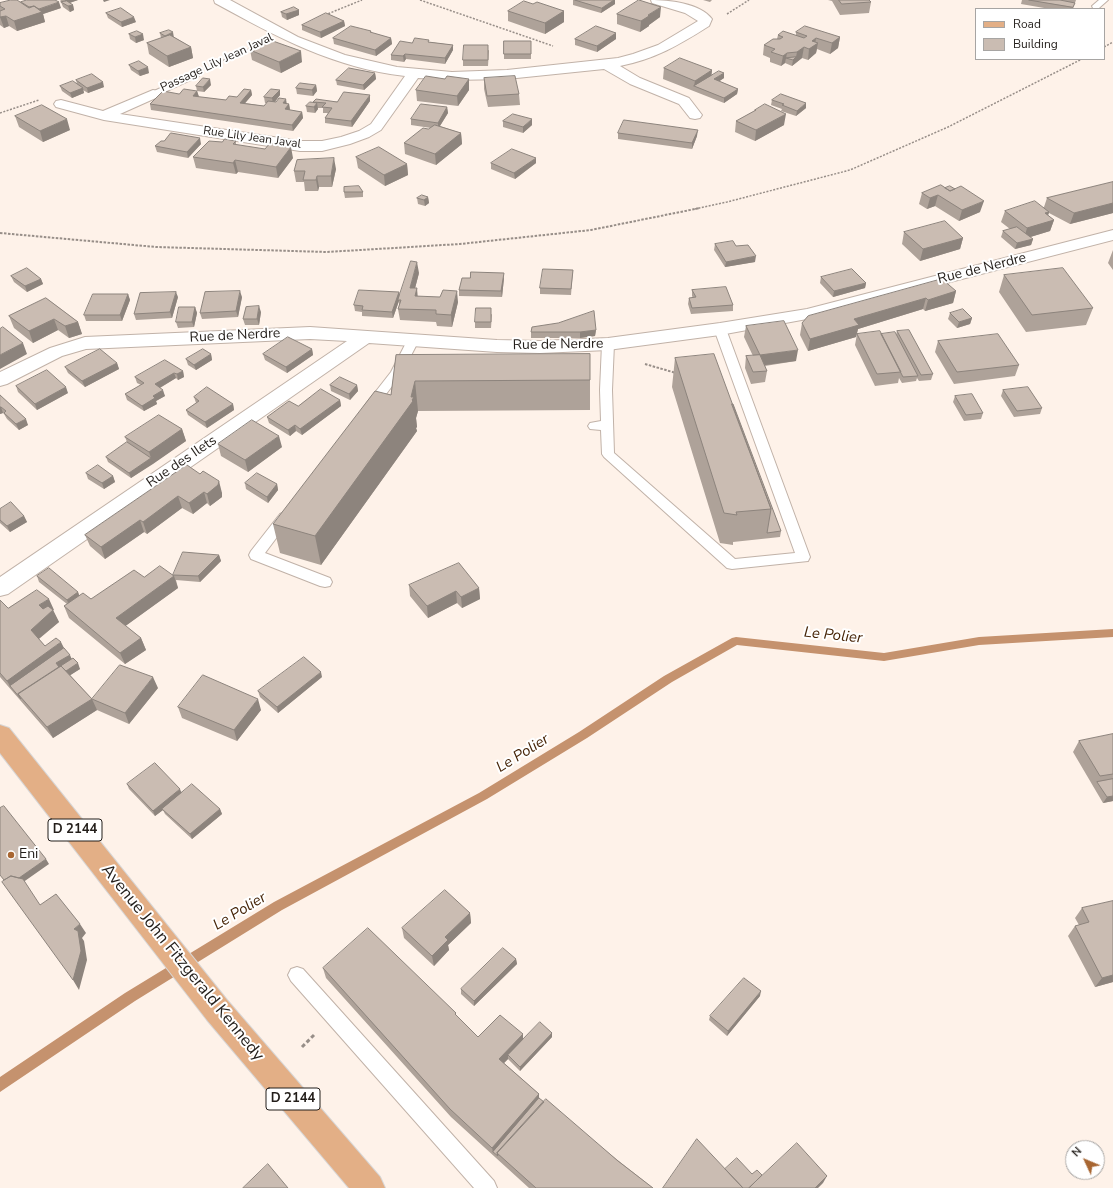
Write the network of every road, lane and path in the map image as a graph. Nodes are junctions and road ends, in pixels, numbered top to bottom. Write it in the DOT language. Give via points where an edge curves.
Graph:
graph roads {
  1 [pos="220,0"];
  2 [pos="362,0"];
  3 [pos="420,0"];
  4 [pos="657,0"];
  5 [pos="1104,0"];
  6 [pos="1096,6"];
  7 [pos="280,33"];
  8 [pos="559,48"];
  9 [pos="1080,60"];
  10 [pos="606,64"];
  11 [pos="196,74"];
  12 [pos="414,74"];
  13 [pos="153,94"];
  14 [pos="61,104"];
  15 [pos="0,113"];
  16 [pos="695,115"];
  17 [pos="104,116"];
  18 [pos="0,233"];
  19 [pos="1113,235"];
  20 [pos="720,329"];
  21 [pos="365,337"];
  22 [pos="413,340"];
  23 [pos="608,348"];
  24 [pos="680,374"];
  25 [pos="0,380"];
  26 [pos="362,417"];
  27 [pos="607,425"];
  28 [pos="594,426"];
  29 [pos="294,505"];
  30 [pos="325,582"];
  31 [pos="0,588"];
  32 [pos="0,735"];
  33 [pos="298,975"];
  34 [pos="369,1188"];
  35 [pos="487,1188"];
  1 -- 7 [label="street"];
  2 -- 7 [label="path, Passage Lily Jean Javal"];
  3 -- 8 [label="path"];
  4 -- 10 [label="street" via="690,10 705,19 704,23 666,47 628,60"];
  5 -- 6 [label="lane"];
  7 -- 11 [label="path, Passage Lily Jean Javal"];
  7 -- 12 [label="street" via="339,58"];
  9 -- 18 [label="path" via="948,127 850,170 727,202 591,230 460,244 327,252 156,247"];
  10 -- 12 [label="street" via="479,77"];
  10 -- 16 [label="street" via="624,75 684,101"];
  11 -- 13 [label="lane, Passage Lily Jean Javal"];
  12 -- 17 [label="street, Rue Lily Jean Javal" via="376,127 345,141 322,146 300,146"];
  13 -- 17 [label="street"];
  14 -- 15 [label="path" via="40,99"];
  14 -- 17 [label="street, Rue Lily Jean Javal"];
  19 -- 20 [label="street, Rue de Nerdre" via="807,314"];
  20 -- 23 [label="street, Rue de Nerdre"];
  20 -- 27 [label="lane" via="803,556 732,564 608,454"];
  21 -- 22 [label="street, Rue de Nerdre"];
  21 -- 25 [label="street, Rue de Nerdre" via="310,333 85,343 56,352"];
  21 -- 31 [label="street, Rue des Ilets"];
  22 -- 23 [label="street, Rue de Nerdre"];
  22 -- 26 [label="lane" via="396,373"];
  23 -- 24 [label="path"];
  23 -- 27 [label="lane"];
  27 -- 28 [label="lane"];
  29 -- 30 [label="lane" via="256,555"];
  32 -- 34 [label="main road, Avenue John Fitzgerald Kennedy / D 2144" via="217,1010"];
  33 -- 35 [label="lane"];
}
